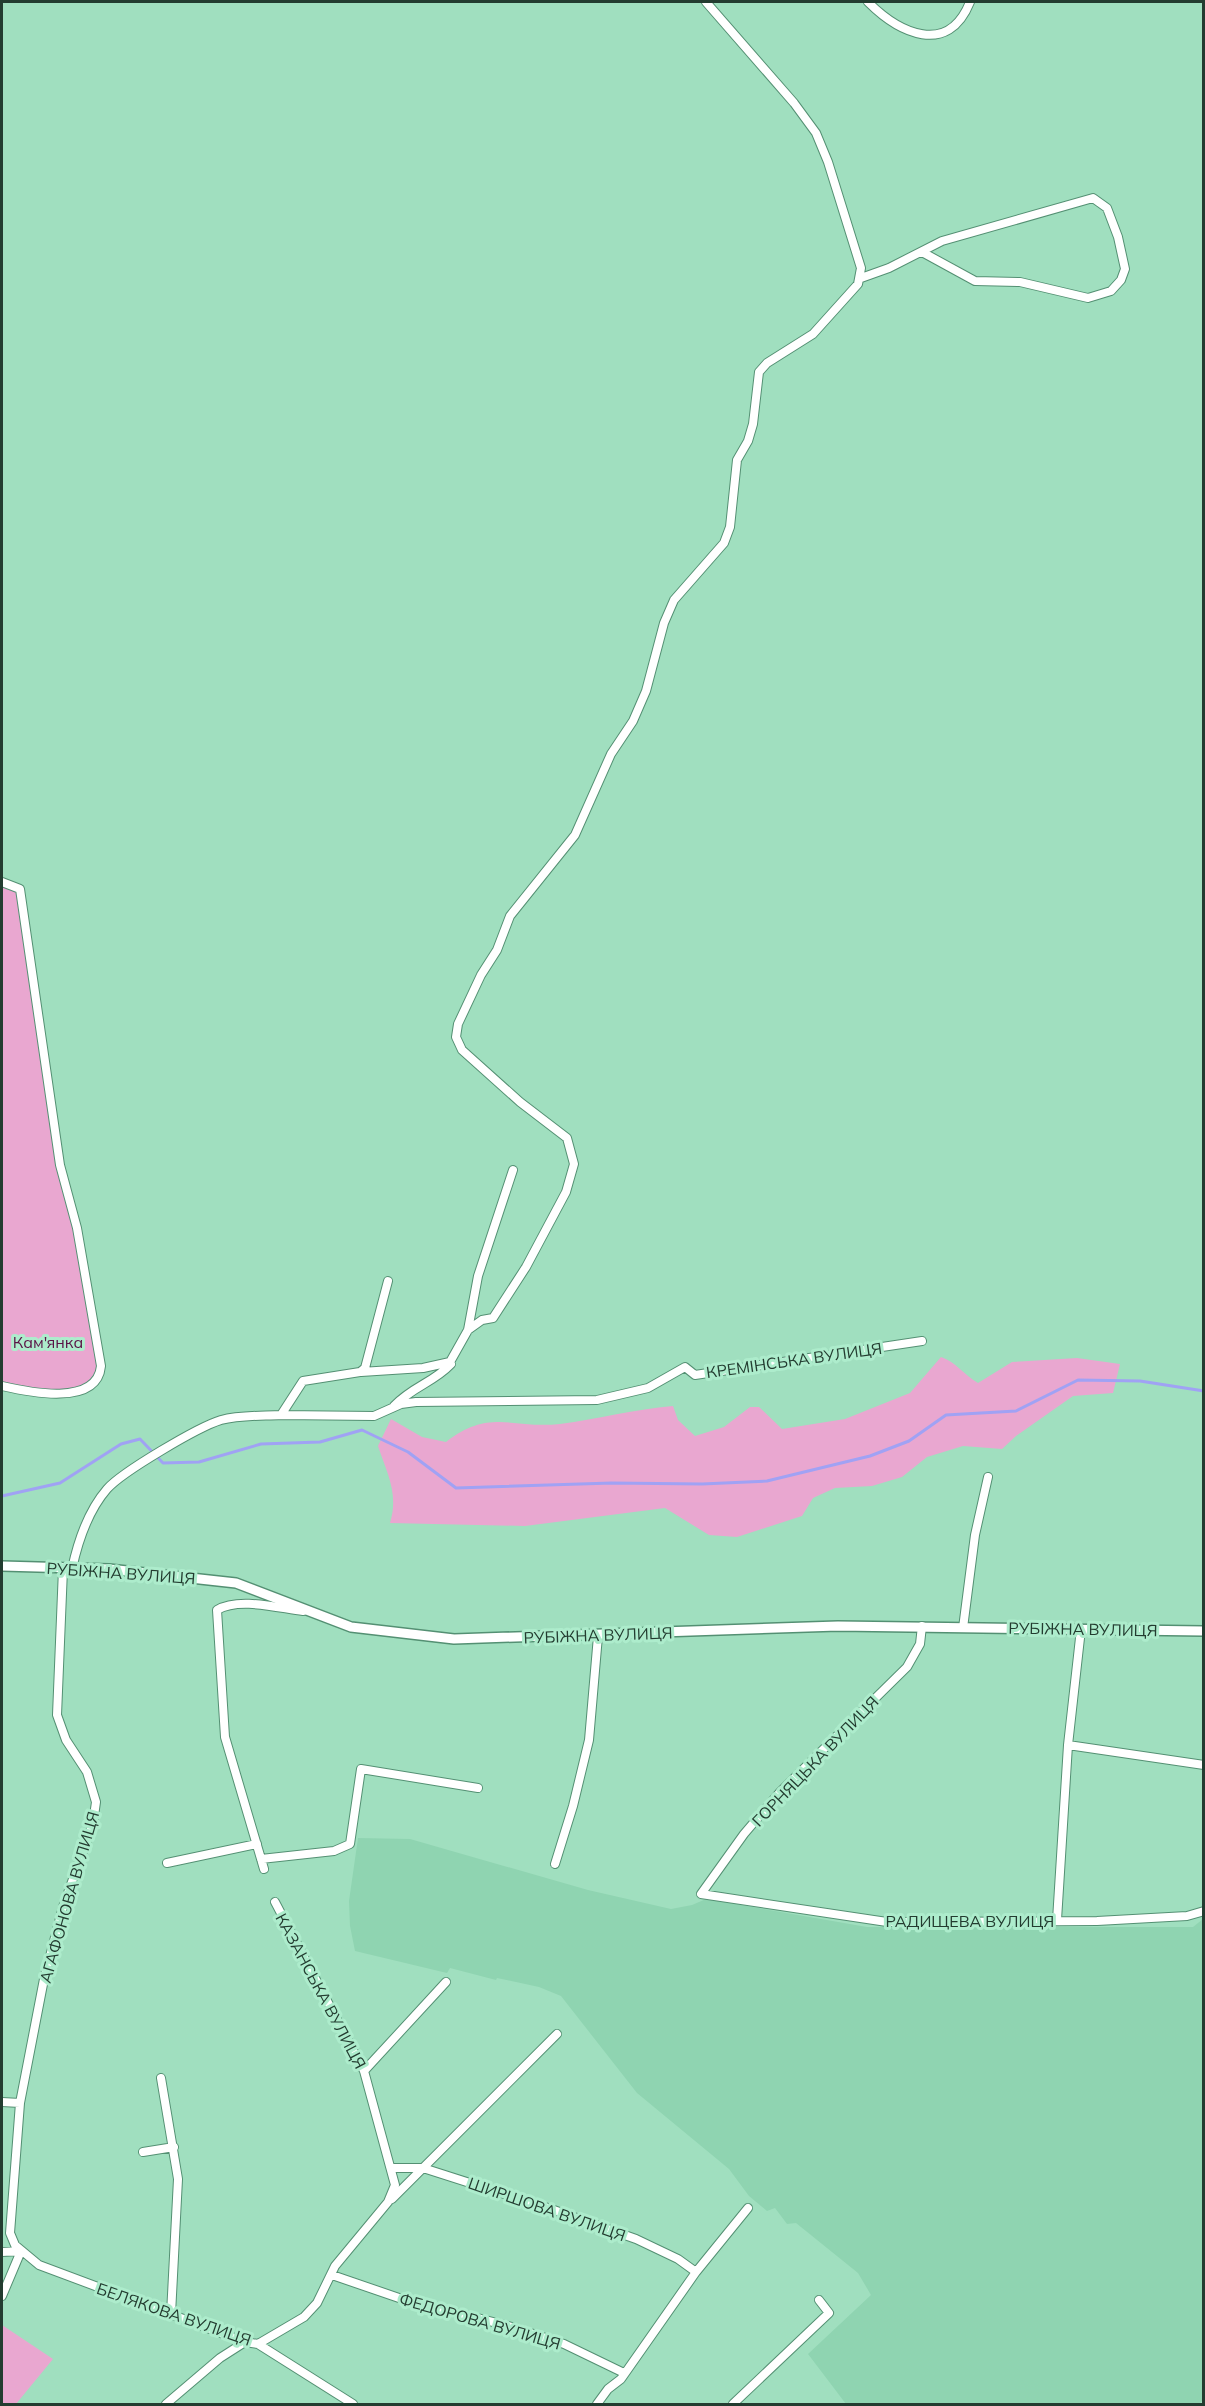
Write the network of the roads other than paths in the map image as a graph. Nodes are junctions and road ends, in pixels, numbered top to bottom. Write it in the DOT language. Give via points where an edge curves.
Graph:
graph roads {
  1 [pos="706,2"];
  2 [pos="868,2"];
  3 [pos="970,2"];
  4 [pos="922,252"];
  5 [pos="861,278"];
  6 [pos="2,882"];
  7 [pos="513,1170"];
  8 [pos="388,1281"];
  9 [pos="468,1330"];
  10 [pos="922,1341"];
  11 [pos="454,1351"];
  12 [pos="360,1372"];
  13 [pos="2,1386"];
  14 [pos="390,1409"];
  15 [pos="281,1415"];
  16 [pos="988,1477"];
  17 [pos="2,1566"];
  18 [pos="68,1569"];
  19 [pos="311,1612"];
  20 [pos="922,1626"];
  21 [pos="963,1628"];
  22 [pos="1081,1629"];
  23 [pos="1203,1631"];
  24 [pos="598,1636"];
  25 [pos="1068,1745"];
  26 [pos="1203,1765"];
  27 [pos="478,1788"];
  28 [pos="257,1844"];
  29 [pos="261,1859"];
  30 [pos="167,1863"];
  31 [pos="555,1864"];
  32 [pos="264,1869"];
  33 [pos="701,1894"];
  34 [pos="275,1902"];
  35 [pos="1203,1911"];
  36 [pos="1057,1920"];
  37 [pos="446,1982"];
  38 [pos="557,2034"];
  39 [pos="364,2072"];
  40 [pos="161,2078"];
  41 [pos="2,2102"];
  42 [pos="20,2103"];
  43 [pos="174,2147"];
  44 [pos="143,2152"];
  45 [pos="392,2168"];
  46 [pos="423,2168"];
  47 [pos="388,2202"];
  48 [pos="748,2208"];
  49 [pos="21,2251"];
  50 [pos="2,2252"];
  51 [pos="696,2272"];
  52 [pos="333,2275"];
  53 [pos="2,2296"];
  54 [pos="819,2300"];
  55 [pos="171,2314"];
  56 [pos="245,2342"];
  57 [pos="258,2344"];
  58 [pos="624,2373"];
  59 [pos="166,2404"];
  60 [pos="353,2404"];
  61 [pos="597,2404"];
  62 [pos="733,2404"];
  1 -- 5 [label="street" via="794,103 821,144"];
  2 -- 3 [label="street" via="897,26 927,35 956,25"];
  4 -- 4 [label="street" via="978,229 1093,198 1107,208 1125,269 1111,291 1088,298 1020,282 975,281"];
  4 -- 5 [label="street"];
  5 -- 9 [label="street, КРЕМІНСЬКА ВУЛИЦЯ" via="813,333 759,372 753,424 736,460 730,527 724,543 674,600 646,691 633,721 611,754 575,835 510,916 497,950 458,1024 456,1037 462,1050 567,1138 574,1164 566,1192 526,1267 493,1318"];
  6 -- 13 [label="street" via="20,888 60,1165 77,1228 101,1366 94,1382 66,1393 43,1394"];
  7 -- 9 [label="street, КРЕМІНСЬКА ВУЛИЦЯ" via="478,1276"];
  8 -- 12 [label="street" via="369,1358"];
  9 -- 11 [label="street, КРЕМІНСЬКА ВУЛИЦЯ"];
  10 -- 14 [label="street, КРЕМІНСЬКА ВУЛИЦЯ" via="694,1375 685,1367 648,1388 597,1400 416,1402"];
  11 -- 12 [label="street, КРЕМІНСЬКА ВУЛИЦЯ" via="450,1362 444,1365"];
  11 -- 14 [label="street, КРЕМІНСЬКА ВУЛИЦЯ" via="450,1365 408,1391"];
  12 -- 15 [label="street, КРЕМІНСЬКА ВУЛИЦЯ" via="303,1381"];
  14 -- 15 [label="street, КРЕМІНСЬКА ВУЛИЦЯ" via="374,1416"];
  15 -- 18 [label="street, КРЕМІНСЬКА ВУЛИЦЯ" via="221,1420 114,1481 105,1491"];
  16 -- 21 [label="street" via="975,1536"];
  17 -- 18 [label="street, РУБІЖНА ВУЛИЦЯ"];
  18 -- 19 [label="street, РУБІЖНА ВУЛИЦЯ" via="109,1569 236,1583"];
  18 -- 42 [label="street, АГАФОНОВА ВУЛИЦЯ" via="55,1701 66,1740 87,1772 96,1802 93,1823 52,1944"];
  19 -- 24 [label="street, РУБІЖНА ВУЛИЦЯ" via="351,1627 454,1639"];
  19 -- 28 [label="street" via="244,1605 225,1605 217,1610 225,1737"];
  20 -- 21 [label="street, РУБІЖНА ВУЛИЦЯ"];
  20 -- 24 [label="street, РУБІЖНА ВУЛИЦЯ" via="757,1628"];
  20 -- 33 [label="street, ГОРНЯЦЬКА ВУЛИЦЯ" via="920,1644 907,1667 780,1792"];
  21 -- 22 [label="street, РУБІЖНА ВУЛИЦЯ"];
  22 -- 23 [label="street, РУБІЖНА ВУЛИЦЯ"];
  22 -- 25 [label="street"];
  24 -- 31 [label="street" via="588,1740"];
  25 -- 26 [label="street"];
  25 -- 36 [label="street"];
  27 -- 29 [label="street" via="361,1768 350,1844 334,1851"];
  28 -- 29 [label="street"];
  28 -- 30 [label="street"];
  29 -- 32 [label="street"];
  33 -- 36 [label="street, РАДИЩЕВА ВУЛИЦЯ" via="887,1922"];
  34 -- 39 [label="street, КАЗАНСЬКА ВУЛИЦЯ"];
  35 -- 36 [label="street, РАДИЩЕВА ВУЛИЦЯ" via="1186,1916"];
  37 -- 39 [label="street"];
  38 -- 46 [label="street"];
  39 -- 45 [label="street, КАЗАНСЬКА ВУЛИЦЯ"];
  40 -- 43 [label="street"];
  41 -- 42 [label="street"];
  42 -- 49 [label="street, АГАФОНОВА ВУЛИЦЯ" via="10,2234"];
  43 -- 44 [label="street"];
  43 -- 55 [label="street" via="178,2179"];
  45 -- 46 [label="street, ШИРШОВА ВУЛИЦЯ"];
  45 -- 47 [label="street, КАЗАНСЬКА ВУЛИЦЯ" via="395,2185"];
  46 -- 47 [label="street"];
  46 -- 51 [label="street, ШИРШОВА ВУЛИЦЯ" via="636,2239"];
  47 -- 52 [label="street" via="334,2266"];
  48 -- 51 [label="street"];
  49 -- 50 [label="street"];
  49 -- 53 [label="street"];
  49 -- 55 [label="street, БЕЛЯКОВА ВУЛИЦЯ" via="39,2265"];
  51 -- 58 [label="street"];
  52 -- 57 [label="street" via="304,2317"];
  52 -- 58 [label="street, ФЕДОРОВА ВУЛИЦЯ" via="399,2298 564,2344"];
  54 -- 62 [label="street" via="829,2313"];
  55 -- 56 [label="street, БЕЛЯКОВА ВУЛИЦЯ"];
  56 -- 57 [label="street, БЕЛЯКОВА ВУЛИЦЯ"];
  56 -- 59 [label="street"];
  57 -- 60 [label="street, БЕЛЯКОВА ВУЛИЦЯ"];
  58 -- 61 [label="street"];
}
